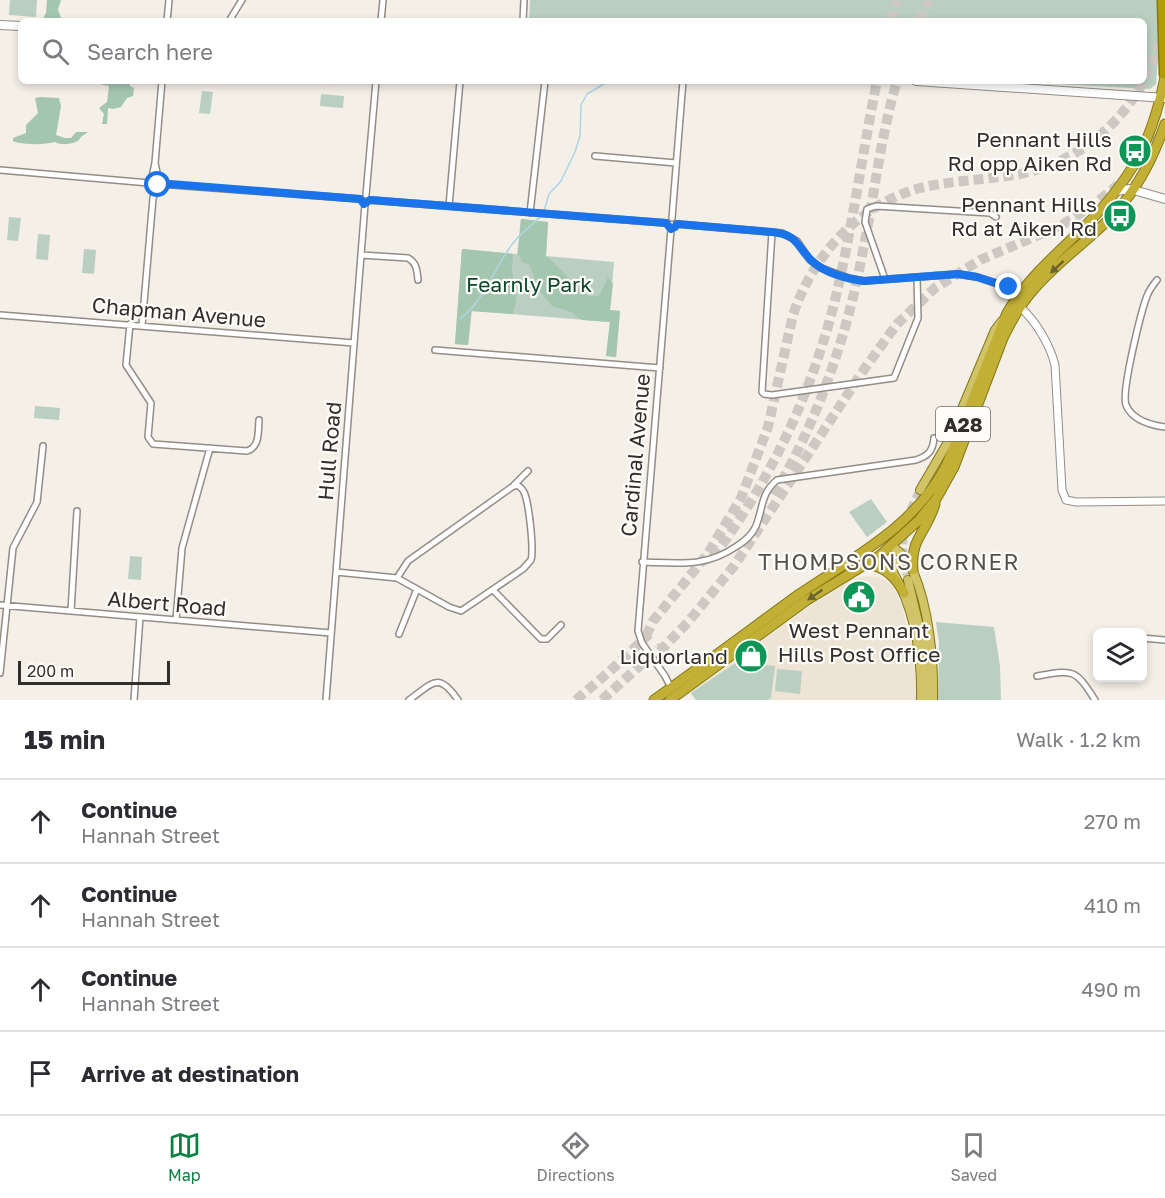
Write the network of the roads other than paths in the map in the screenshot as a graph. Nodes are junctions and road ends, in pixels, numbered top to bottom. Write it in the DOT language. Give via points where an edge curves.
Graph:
graph roads {
  1 [pos="169,0"];
  2 [pos="242,0"];
  3 [pos="383,0"];
  4 [pos="524,0"];
  5 [pos="1163,0"];
  6 [pos="167,18"];
  7 [pos="231,18"];
  8 [pos="381,18"];
  9 [pos="523,18"];
  10 [pos="0,25"];
  11 [pos="18,26"];
  12 [pos="1165,76"];
  13 [pos="162,84"];
  14 [pos="376,84"];
  15 [pos="460,84"];
  16 [pos="545,84"];
  17 [pos="683,84"];
  18 [pos="960,84"];
  19 [pos="1163,98"];
  20 [pos="1165,124"];
  21 [pos="595,156"];
  22 [pos="676,163"];
  23 [pos="0,170"];
  24 [pos="154,182"];
  25 [pos="1133,189"];
  26 [pos="1116,191"];
  27 [pos="365,200"];
  28 [pos="1165,200"];
  29 [pos="449,206"];
  30 [pos="533,213"];
  31 [pos="996,217"];
  32 [pos="672,218"];
  33 [pos="666,223"];
  34 [pos="677,224"];
  35 [pos="671,229"];
  36 [pos="772,232"];
  37 [pos="361,255"];
  38 [pos="917,277"];
  39 [pos="885,279"];
  40 [pos="418,280"];
  41 [pos="1156,280"];
  42 [pos="1020,292"];
  43 [pos="1020,307"];
  44 [pos="0,315"];
  45 [pos="1003,319"];
  46 [pos="130,324"];
  47 [pos="142,326"];
  48 [pos="354,343"];
  49 [pos="435,350"];
  50 [pos="660,368"];
  51 [pos="259,420"];
  52 [pos="1165,427"];
  53 [pos="934,438"];
  54 [pos="43,446"];
  55 [pos="210,448"];
  56 [pos="514,485"];
  57 [pos="920,490"];
  58 [pos="523,491"];
  59 [pos="936,499"];
  60 [pos="1165,501"];
  61 [pos="77,511"];
  62 [pos="892,546"];
  63 [pos="863,553"];
  64 [pos="642,562"];
  65 [pos="866,565"];
  66 [pos="913,570"];
  67 [pos="336,572"];
  68 [pos="397,578"];
  69 [pos="908,580"];
  70 [pos="417,589"];
  71 [pos="493,590"];
  72 [pos="904,593"];
  73 [pos="3,605"];
  74 [pos="71,611"];
  75 [pos="140,617"];
  76 [pos="176,620"];
  77 [pos="561,625"];
  78 [pos="331,633"];
  79 [pos="399,634"];
  80 [pos="1147,638"];
  81 [pos="1165,640"];
  82 [pos="0,673"];
  83 [pos="665,676"];
  84 [pos="1037,676"];
  85 [pos="676,692"];
  86 [pos="134,700"];
  87 [pos="326,700"];
  88 [pos="409,700"];
  89 [pos="458,700"];
  90 [pos="654,700"];
  91 [pos="921,700"];
  92 [pos="927,700"];
  93 [pos="933,700"];
  94 [pos="1095,700"];
  1 -- 6 [label="street"];
  2 -- 7 [label="street"];
  3 -- 8 [label="street"];
  4 -- 9 [label="street"];
  5 -- 12 [label="highway"];
  10 -- 11 [label="main road"];
  12 -- 19 [label="highway, A28"];
  13 -- 24 [label="street"];
  14 -- 27 [label="street, Hull Road"];
  15 -- 29 [label="street"];
  16 -- 30 [label="street"];
  17 -- 22 [label="street"];
  18 -- 19 [label="main road"];
  19 -- 26 [label="highway, A28" via="1146,144"];
  20 -- 25 [label="highway, A28"];
  21 -- 22 [label="street"];
  22 -- 32 [label="street"];
  23 -- 24 [label="street"];
  24 -- 27 [label="street"];
  24 -- 47 [label="street"];
  25 -- 26 [label="main road"];
  25 -- 28 [label="main road"];
  25 -- 43 [label="highway, A28, one-way" via="1106,222 1039,284"];
  26 -- 42 [label="highway, A28"];
  27 -- 29 [label="street"];
  27 -- 37 [label="street, Hull Road"];
  29 -- 30 [label="street"];
  30 -- 33 [label="street"];
  31 -- 39 [label="street" via="990,213 876,206 867,209 865,222"];
  32 -- 33 [label="street"];
  32 -- 34 [label="street"];
  33 -- 35 [label="street"];
  34 -- 35 [label="street"];
  34 -- 36 [label="street"];
  35 -- 50 [label="street, Cardinal Avenue"];
  36 -- 38 [label="street" via="762,396 894,378 918,318"];
  36 -- 39 [label="street" via="797,241 821,268 859,281"];
  37 -- 40 [label="street" via="408,258 414,261"];
  37 -- 48 [label="street, Hull Road"];
  38 -- 39 [label="street"];
  38 -- 42 [label="street" via="967,274"];
  41 -- 52 [label="street" via="1147,296 1125,384 1125,402 1138,419"];
  42 -- 45 [label="highway, A28"];
  43 -- 59 [label="highway, A28" via="1003,338 955,464"];
  43 -- 60 [label="street" via="1041,335 1055,365 1062,490 1066,500"];
  44 -- 46 [label="street, Chapman Avenue"];
  45 -- 57 [label="main road" via="946,447"];
  45 -- 63 [label="highway, A28" via="938,480 909,517"];
  46 -- 47 [label="street, Chapman Avenue"];
  46 -- 55 [label="street" via="126,364 151,403 148,438 153,444"];
  47 -- 48 [label="street, Chapman Avenue"];
  48 -- 67 [label="street, Hull Road"];
  49 -- 50 [label="street"];
  50 -- 64 [label="street, Cardinal Avenue"];
  51 -- 55 [label="street" via="254,449"];
  53 -- 64 [label="street" via="932,450 916,460 777,480 767,488 749,538 722,556 695,563"];
  54 -- 73 [label="street" via="37,502 13,548"];
  55 -- 76 [label="street" via="182,548"];
  56 -- 58 [label="street"];
  56 -- 58 [label="street" via="528,472"];
  56 -- 68 [label="street" via="408,561"];
  58 -- 71 [label="street" via="531,560"];
  59 -- 62 [label="highway, A28"];
  59 -- 66 [label="highway" via="914,546"];
  61 -- 74 [label="street"];
  62 -- 63 [label="highway" via="885,544"];
  62 -- 65 [label="highway, A28"];
  62 -- 66 [label="main road"];
  63 -- 85 [label="highway, A28" via="800,594"];
  64 -- 83 [label="street, Cardinal Avenue" via="638,631"];
  65 -- 72 [label="highway" via="886,571"];
  65 -- 85 [label="highway, A28, one-way" via="807,600"];
  66 -- 72 [label="main road" via="902,563 893,567"];
  66 -- 93 [label="main road" via="930,640"];
  67 -- 68 [label="street"];
  67 -- 78 [label="street, Hull Road"];
  68 -- 70 [label="street"];
  69 -- 92 [label="main road" via="925,651"];
  70 -- 71 [label="street" via="461,611"];
  70 -- 79 [label="street"];
  71 -- 77 [label="street" via="541,639 547,639"];
  72 -- 91 [label="main road" via="916,636"];
  73 -- 74 [label="street, Albert Road"];
  73 -- 82 [label="street"];
  74 -- 75 [label="street, Albert Road"];
  75 -- 76 [label="street, Albert Road"];
  75 -- 86 [label="street"];
  76 -- 78 [label="street, Albert Road"];
  78 -- 87 [label="street, Hull Road"];
  80 -- 81 [label="street"];
  83 -- 85 [label="street, Cardinal Avenue"];
  83 -- 85 [label="street"];
  84 -- 94 [label="street" via="1073,673 1081,678"];
  85 -- 90 [label="highway, A28"];
  88 -- 89 [label="street" via="434,682 441,682 449,686"];
}
